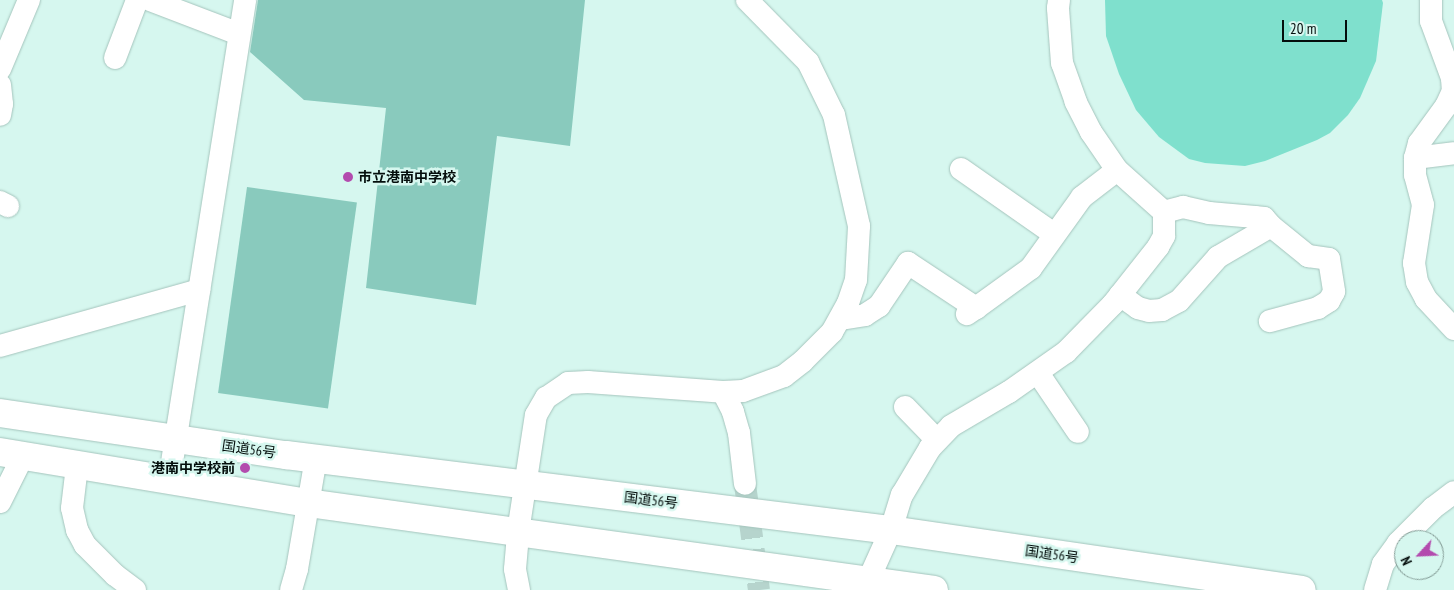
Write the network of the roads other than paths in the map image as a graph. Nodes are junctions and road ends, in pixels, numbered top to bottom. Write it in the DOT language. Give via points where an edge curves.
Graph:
graph roads {
  1 [pos="29,0"];
  2 [pos="137,0"];
  3 [pos="150,0"];
  4 [pos="245,0"];
  5 [pos="747,0"];
  6 [pos="1059,0"];
  7 [pos="1430,0"];
  8 [pos="239,34"];
  9 [pos="115,58"];
  10 [pos="0,69"];
  11 [pos="0,85"];
  12 [pos="0,115"];
  13 [pos="1454,153"];
  14 [pos="1415,158"];
  15 [pos="961,169"];
  16 [pos="1117,170"];
  17 [pos="1164,212"];
  18 [pos="1272,226"];
  19 [pos="1054,234"];
  20 [pos="199,290"];
  21 [pos="1120,295"];
  22 [pos="841,319"];
  23 [pos="1270,322"];
  24 [pos="1454,329"];
  25 [pos="0,346"];
  26 [pos="1038,373"];
  27 [pos="723,392"];
  28 [pos="905,407"];
  29 [pos="0,413"];
  30 [pos="1078,432"];
  31 [pos="176,438"];
  32 [pos="937,440"];
  33 [pos="11,454"];
  34 [pos="316,458"];
  35 [pos="77,466"];
  36 [pos="169,481"];
  37 [pos="525,483"];
  38 [pos="745,484"];
  39 [pos="1454,492"];
  40 [pos="0,502"];
  41 [pos="308,503"];
  42 [pos="891,530"];
  43 [pos="518,532"];
  44 [pos="865,585"];
  45 [pos="135,590"];
  46 [pos="291,590"];
  47 [pos="519,590"];
  48 [pos="934,590"];
  49 [pos="1302,590"];
  50 [pos="1376,590"];
  1 -- 10 [label="street"];
  2 -- 9 [label="street"];
  3 -- 8 [label="street"];
  4 -- 8 [label="street"];
  5 -- 22 [label="street" via="808,62 834,115 859,226 856,280"];
  6 -- 16 [label="street" via="1062,63 1091,132"];
  7 -- 14 [label="street" via="1432,21 1452,78 1453,91 1419,143"];
  8 -- 20 [label="street"];
  11 -- 12 [label="street"];
  13 -- 14 [label="street"];
  14 -- 24 [label="street" via="1415,175 1423,206 1414,263 1417,282 1426,299"];
  15 -- 19 [label="street"];
  16 -- 17 [label="street"];
  16 -- 19 [label="street" via="1082,197"];
  17 -- 18 [label="street" via="1183,207 1209,213 1256,216 1264,218"];
  17 -- 21 [label="street" via="1164,236"];
  18 -- 21 [label="street" via="1218,257 1179,301 1162,310 1149,312"];
  18 -- 23 [label="street" via="1308,256 1329,259 1334,292 1329,302 1318,308"];
  19 -- 22 [label="street" via="1031,268 972,311 908,263 879,306 865,315"];
  20 -- 25 [label="street"];
  20 -- 31 [label="street"];
  21 -- 26 [label="street" via="1066,352"];
  22 -- 27 [label="street" via="818,348 784,376 743,391"];
  26 -- 30 [label="street"];
  26 -- 32 [label="street" via="951,426"];
  27 -- 37 [label="street" via="568,383 546,398 536,415"];
  27 -- 38 [label="street" via="739,433"];
  28 -- 32 [label="street"];
  29 -- 31 [label="highway, 国道56号"];
  31 -- 34 [label="highway, 国道56号"];
  31 -- 36 [label="street"];
  32 -- 42 [label="street" via="902,495"];
  33 -- 35 [label="highway"];
  33 -- 40 [label="street"];
  34 -- 37 [label="highway, 国道56号"];
  34 -- 41 [label="street"];
  35 -- 36 [label="highway"];
  35 -- 45 [label="street" via="72,508 76,530 109,569"];
  36 -- 41 [label="highway"];
  37 -- 42 [label="highway, 国道56号"];
  37 -- 43 [label="street"];
  39 -- 50 [label="street" via="1398,543 1383,564"];
  41 -- 43 [label="highway"];
  41 -- 46 [label="street"];
  42 -- 44 [label="street"];
  42 -- 49 [label="highway, 国道56号"];
  43 -- 44 [label="highway"];
  43 -- 47 [label="street" via="515,569"];
  44 -- 48 [label="highway"];
}
